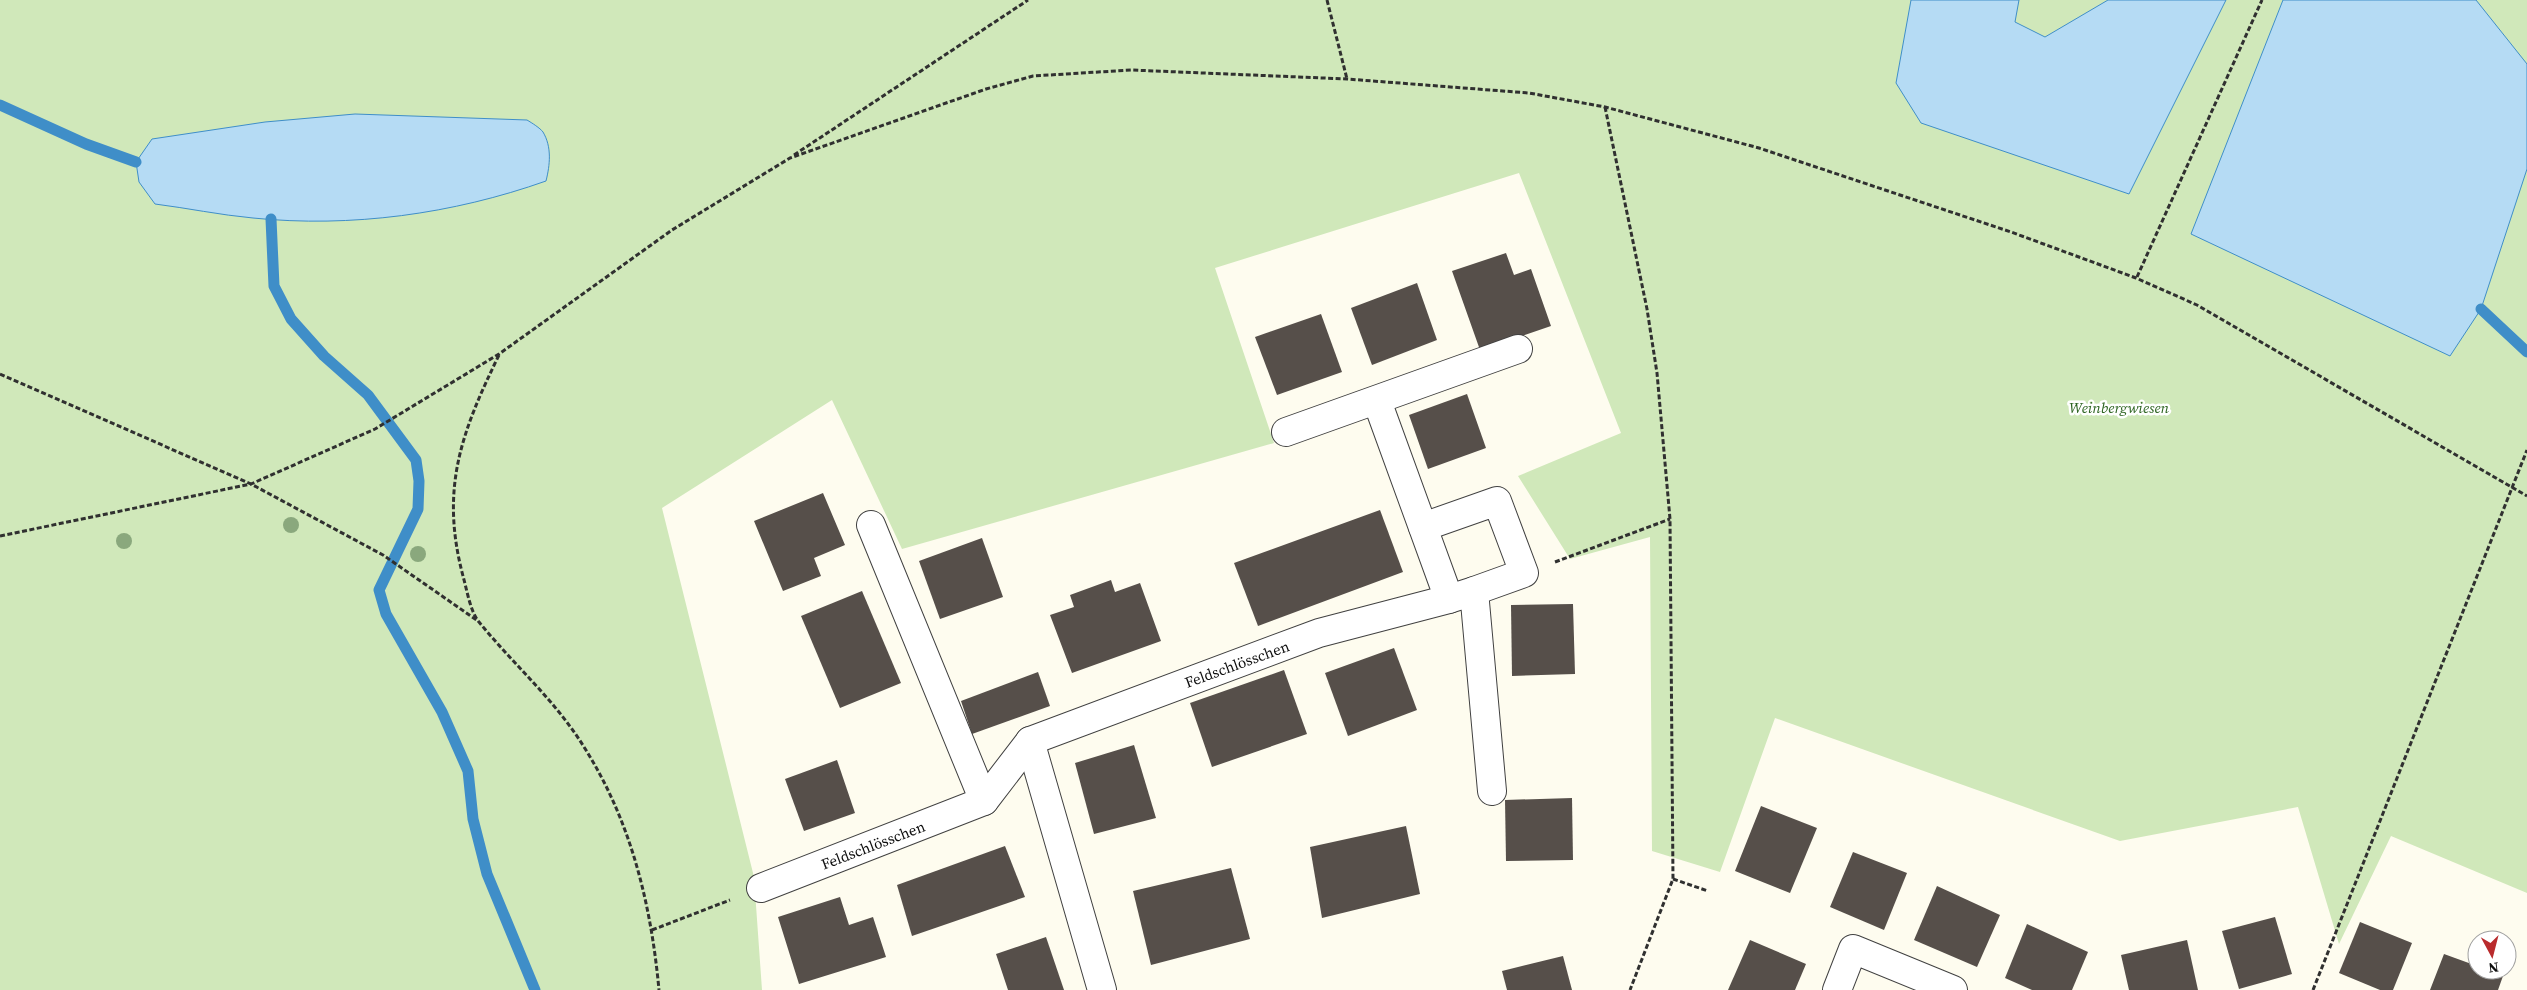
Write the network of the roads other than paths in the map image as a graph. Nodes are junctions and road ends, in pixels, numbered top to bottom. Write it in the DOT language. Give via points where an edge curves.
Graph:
graph roads {
  1 [pos="1518,349"];
  2 [pos="1377,400"];
  3 [pos="1286,432"];
  4 [pos="872,525"];
  5 [pos="1423,527"];
  6 [pos="1461,595"];
  7 [pos="1030,741"];
  8 [pos="1492,792"];
  9 [pos="984,801"];
  10 [pos="761,888"];
  11 [pos="1102,990"];
  12 [pos="1837,990"];
  13 [pos="1952,990"];
  1 -- 2 [label="street"];
  2 -- 3 [label="street"];
  2 -- 5 [label="street"];
  4 -- 9 [label="street"];
  5 -- 6 [label="street"];
  5 -- 6 [label="street, Feldschlösschen" via="1498,501 1524,573"];
  6 -- 7 [label="street, Feldschlösschen" via="1319,633"];
  6 -- 8 [label="street"];
  7 -- 9 [label="street"];
  7 -- 11 [label="street"];
  9 -- 10 [label="street, Feldschlösschen"];
  12 -- 13 [label="street" via="1853,949"];
}
